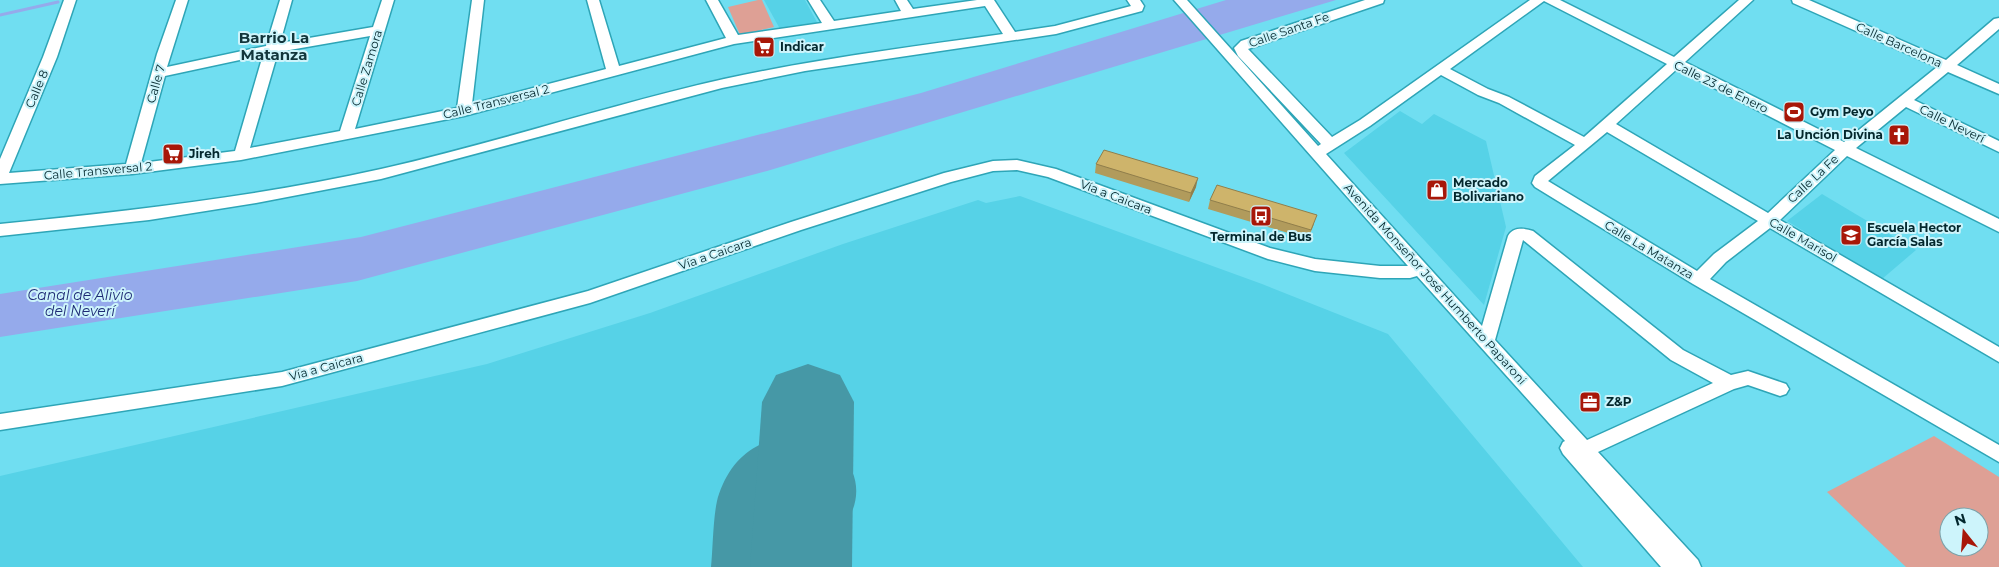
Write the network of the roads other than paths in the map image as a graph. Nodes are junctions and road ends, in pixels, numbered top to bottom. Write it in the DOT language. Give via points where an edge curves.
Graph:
graph roads {
  1 [pos="70,0"];
  2 [pos="182,0"];
  3 [pos="286,0"];
  4 [pos="388,0"];
  5 [pos="478,0"];
  6 [pos="593,0"];
  7 [pos="712,0"];
  8 [pos="814,0"];
  9 [pos="900,0"];
  10 [pos="1133,0"];
  11 [pos="1378,0"];
  12 [pos="1538,0"];
  13 [pos="1550,0"];
  14 [pos="1747,0"];
  15 [pos="1798,0"];
  16 [pos="988,1"];
  17 [pos="1173,1"];
  18 [pos="910,15"];
  19 [pos="1999,22"];
  20 [pos="830,26"];
  21 [pos="379,30"];
  22 [pos="1011,36"];
  23 [pos="734,40"];
  24 [pos="1213,42"];
  25 [pos="272,49"];
  26 [pos="1673,64"];
  27 [pos="1948,66"];
  28 [pos="1440,69"];
  29 [pos="614,72"];
  30 [pos="159,73"];
  31 [pos="1999,89"];
  32 [pos="1905,101"];
  33 [pos="464,111"];
  34 [pos="1606,125"];
  35 [pos="346,135"];
  36 [pos="1585,144"];
  37 [pos="1330,145"];
  38 [pos="1999,147"];
  39 [pos="1846,148"];
  40 [pos="1317,153"];
  41 [pos="241,155"];
  42 [pos="132,169"];
  43 [pos="0,177"];
  44 [pos="1770,220"];
  45 [pos="1999,226"];
  46 [pos="0,230"];
  47 [pos="1415,270"];
  48 [pos="1700,280"];
  49 [pos="1486,341"];
  50 [pos="1999,355"];
  51 [pos="1730,383"];
  52 [pos="1780,389"];
  53 [pos="0,422"];
  54 [pos="1585,449"];
  55 [pos="1999,454"];
  56 [pos="1674,567"];
  57 [pos="1691,567"];
  1 -- 43 [label="street, Calle 8"];
  2 -- 30 [label="street, Calle 7"];
  3 -- 25 [label="street"];
  4 -- 21 [label="street, Calle Zamora"];
  5 -- 33 [label="street"];
  6 -- 29 [label="street"];
  7 -- 23 [label="street"];
  8 -- 20 [label="street"];
  9 -- 18 [label="street"];
  10 -- 22 [label="street" via="1138,6 1136,8 1056,30"];
  11 -- 37 [label="street, Calle Santa Fe" via="1241,48"];
  12 -- 28 [label="street"];
  13 -- 26 [label="street, Calle 23 de Enero"];
  14 -- 26 [label="street, Calle La Matanza"];
  15 -- 27 [label="street, Calle Barcelona"];
  16 -- 18 [label="street, Calle Transversal 2"];
  16 -- 22 [label="street"];
  17 -- 24 [label="street, Avenida Monseñor José Humberto Paparoni"];
  18 -- 20 [label="street, Calle Transversal 2"];
  19 -- 27 [label="street, Calle La Fe"];
  20 -- 23 [label="street, Calle Transversal 2"];
  21 -- 25 [label="street"];
  21 -- 35 [label="street, Calle Zamora"];
  22 -- 46 [label="street" via="805,67 722,84 381,174 256,198 150,214"];
  23 -- 29 [label="street, Calle Transversal 2"];
  24 -- 40 [label="street, Avenida Monseñor José Humberto Paparoni"];
  24 -- 47 [label="street, Avenida Monseñor José Humberto Paparoni"];
  25 -- 30 [label="street"];
  25 -- 41 [label="street"];
  26 -- 34 [label="street, Calle La Matanza"];
  26 -- 39 [label="street, Calle 23 de Enero"];
  27 -- 31 [label="street, Calle Barcelona"];
  27 -- 32 [label="street, Calle La Fe"];
  28 -- 36 [label="street"];
  28 -- 37 [label="street"];
  29 -- 33 [label="street, Calle Transversal 2"];
  30 -- 42 [label="street, Calle 7"];
  32 -- 38 [label="street, Calle Neverí"];
  32 -- 39 [label="street, Calle La Fe"];
  33 -- 35 [label="street, Calle Transversal 2"];
  34 -- 36 [label="street, Calle La Matanza"];
  34 -- 44 [label="street, Calle Marisol"];
  35 -- 41 [label="street, Calle Transversal 2"];
  36 -- 48 [label="street, Calle La Matanza" via="1540,183"];
  37 -- 40 [label="street"];
  39 -- 44 [label="street, Calle La Fe"];
  39 -- 45 [label="street, Calle 23 de Enero"];
  40 -- 47 [label="street, Avenida Monseñor José Humberto Paparoni"];
  41 -- 42 [label="street, Calle Transversal 2"];
  42 -- 43 [label="street, Calle Transversal 2"];
  44 -- 48 [label="street, Calle La Fe" via="1720,258"];
  44 -- 50 [label="street, Calle Marisol"];
  47 -- 49 [label="street, Avenida Monseñor José Humberto Paparoni"];
  47 -- 53 [label="street, Vía a Caicara" via="1380,272 1315,265 1223,238 1051,173 1017,165 993,166 796,226 590,297 282,379"];
  47 -- 56 [label="street, Avenida Monseñor José Humberto Paparoni"];
  48 -- 55 [label="street, Calle La Matanza"];
  49 -- 51 [label="street" via="1516,236 1527,235 1677,355"];
  49 -- 54 [label="street, Avenida Monseñor José Humberto Paparoni"];
  51 -- 52 [label="street" via="1748,378"];
  51 -- 54 [label="street"];
  54 -- 57 [label="street, Avenida Monseñor José Humberto Paparoni"];
}
